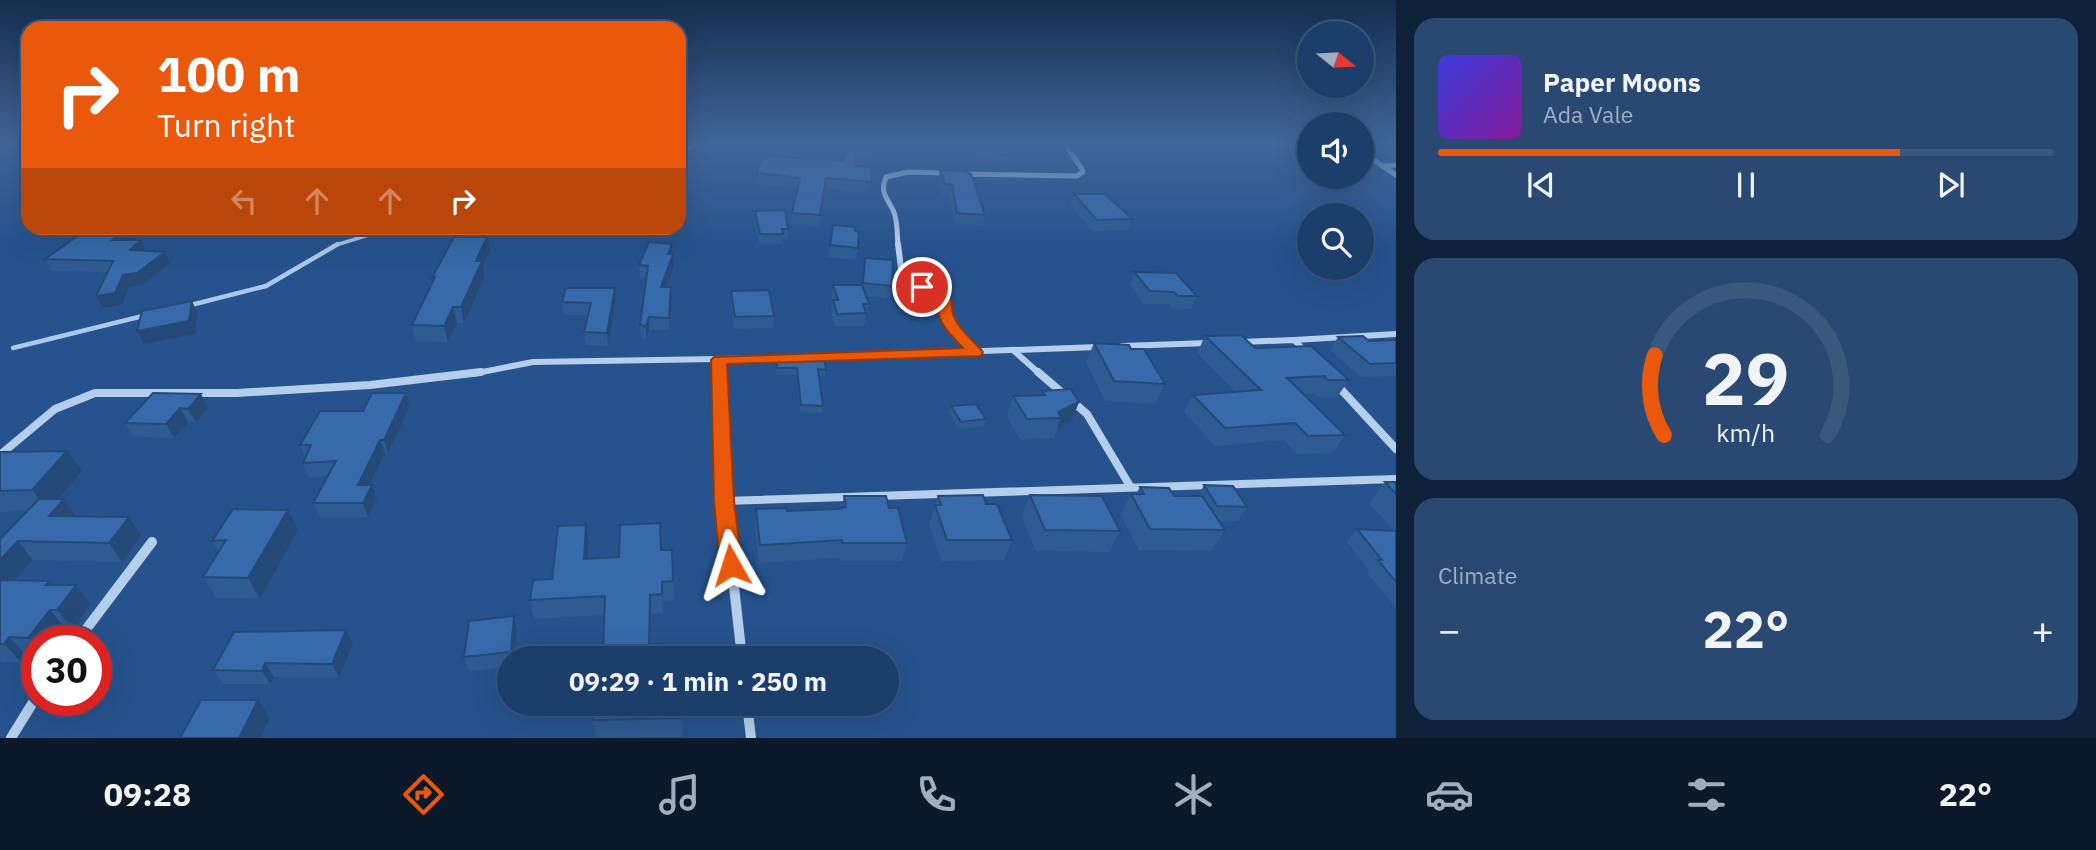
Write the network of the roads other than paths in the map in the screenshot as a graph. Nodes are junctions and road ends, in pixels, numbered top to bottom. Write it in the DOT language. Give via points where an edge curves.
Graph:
graph roads {
  1 [pos="885,178"];
  2 [pos="917,286"];
  3 [pos="927,288"];
  4 [pos="1396,334"];
  5 [pos="1294,340"];
  6 [pos="1227,342"];
  7 [pos="1214,343"];
  8 [pos="1013,350"];
  9 [pos="975,352"];
  10 [pos="719,360"];
  11 [pos="1313,360"];
  12 [pos="1331,380"];
  13 [pos="1396,449"];
  14 [pos="0,455"];
  15 [pos="1396,479"];
  16 [pos="1130,486"];
  17 [pos="724,501"];
  18 [pos="152,542"];
  19 [pos="89,625"];
  20 [pos="741,646"];
  21 [pos="24,716"];
  22 [pos="748,716"];
  23 [pos="10,738"];
  24 [pos="751,738"];
  1 -- 2 [label="street" via="881,188 894,211 902,276"];
  3 -- 9 [label="street" via="945,302 952,327"];
  4 -- 5 [label="street"];
  5 -- 6 [label="street"];
  5 -- 11 [label="street"];
  7 -- 8 [label="street"];
  8 -- 9 [label="street"];
  8 -- 16 [label="street" via="1087,414"];
  9 -- 10 [label="street"];
  10 -- 14 [label="street" via="533,362 459,376 370,385 237,393 95,393 55,408"];
  10 -- 17 [label="street"];
  12 -- 13 [label="street"];
  15 -- 16 [label="street"];
  16 -- 17 [label="street"];
  17 -- 20 [label="street"];
  18 -- 19 [label="street"];
  21 -- 23 [label="street"];
  22 -- 24 [label="street"];
}
